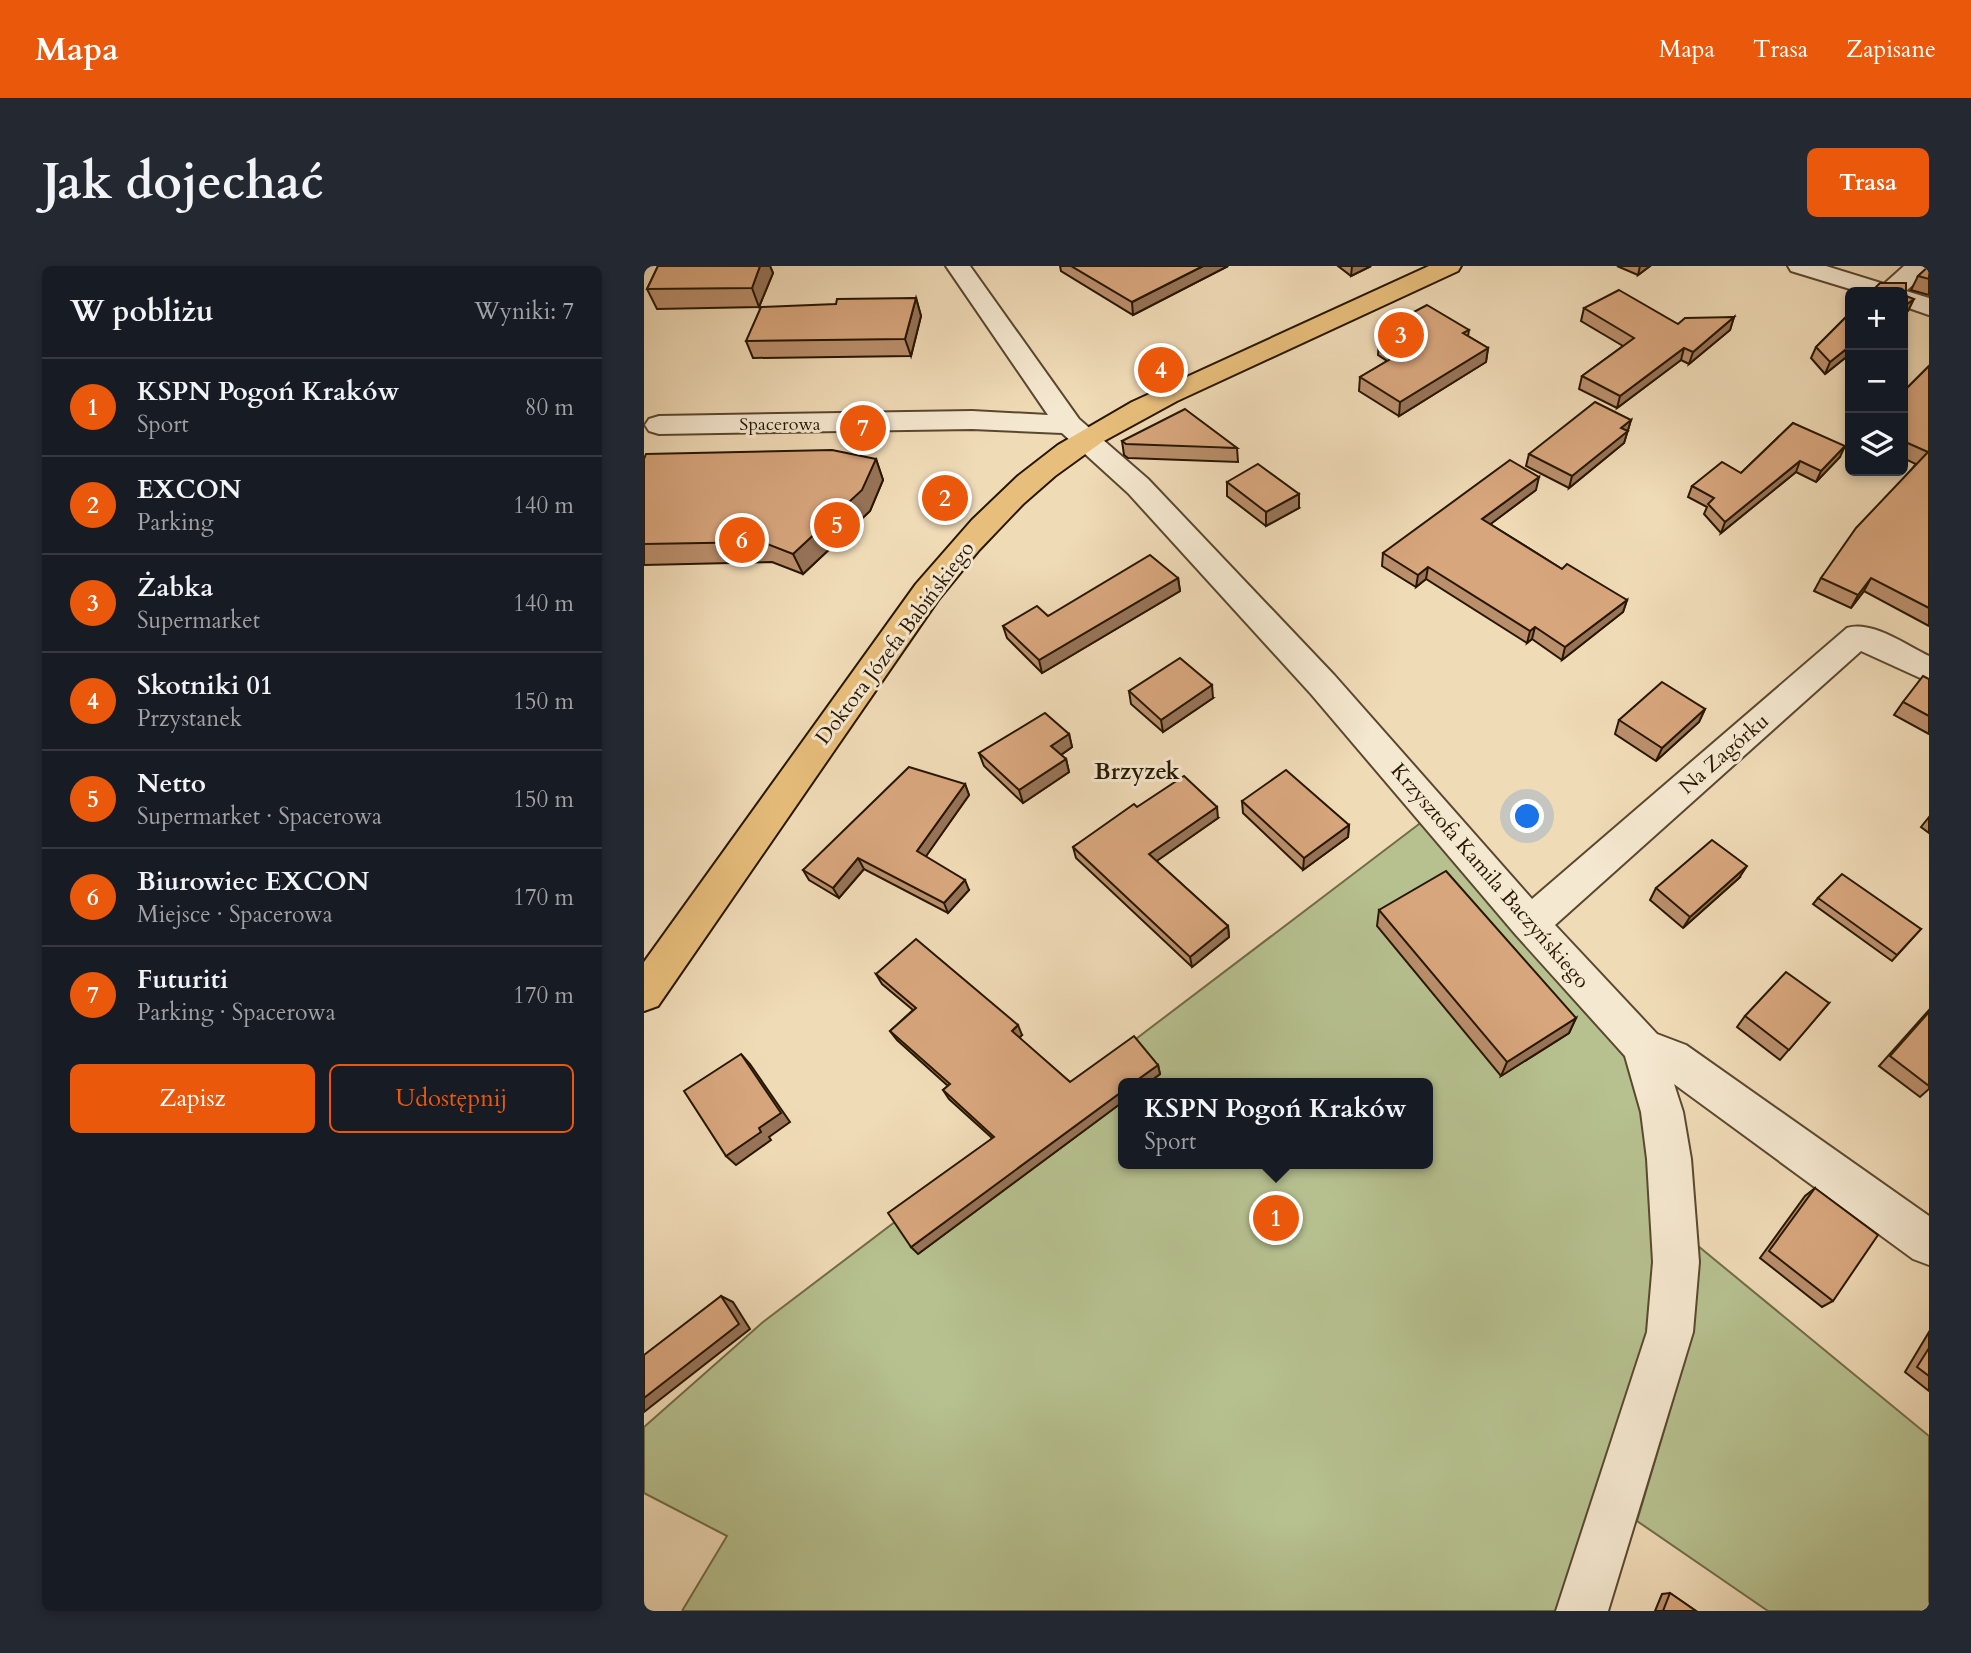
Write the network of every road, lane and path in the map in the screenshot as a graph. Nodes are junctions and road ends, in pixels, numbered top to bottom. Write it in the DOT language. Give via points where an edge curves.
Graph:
graph roads {
  1 [pos="958,266"];
  2 [pos="1449,266"];
  3 [pos="1800,266"];
  4 [pos="1919,266"];
  5 [pos="1870,287"];
  6 [pos="1893,287"];
  7 [pos="1908,300"];
  8 [pos="1929,307"];
  9 [pos="660,425"];
  10 [pos="1078,432"];
  11 [pos="1929,670"];
  12 [pos="1530,924"];
  13 [pos="644,994"];
  14 [pos="1643,1047"];
  15 [pos="1929,1243"];
  16 [pos="1582,1611"];
  1 -- 10 [label="street, Krzysztofa Kamila Baczyńskiego"];
  2 -- 10 [label="main road, Doktora Józefa Babińskiego" via="1143,407"];
  3 -- 5 [label="street"];
  4 -- 6 [label="street"];
  7 -- 8 [label="street"];
  9 -- 10 [label="street, Spacerowa" via="972,420"];
  10 -- 12 [label="street, Krzysztofa Kamila Baczyńskiego" via="1138,486 1313,675"];
  10 -- 13 [label="main road, Doktora Józefa Babińskiego" via="944,570"];
  11 -- 12 [label="street, Na Zagórku" via="1858,636"];
  12 -- 14 [label="street, Krzysztofa Kamila Baczyńskiego"];
  14 -- 15 [label="street" via="1672,1058"];
  14 -- 16 [label="street, Krzysztofa Kamila Baczyńskiego" via="1662,1112 1669,1159 1676,1262 1670,1332"];
}
